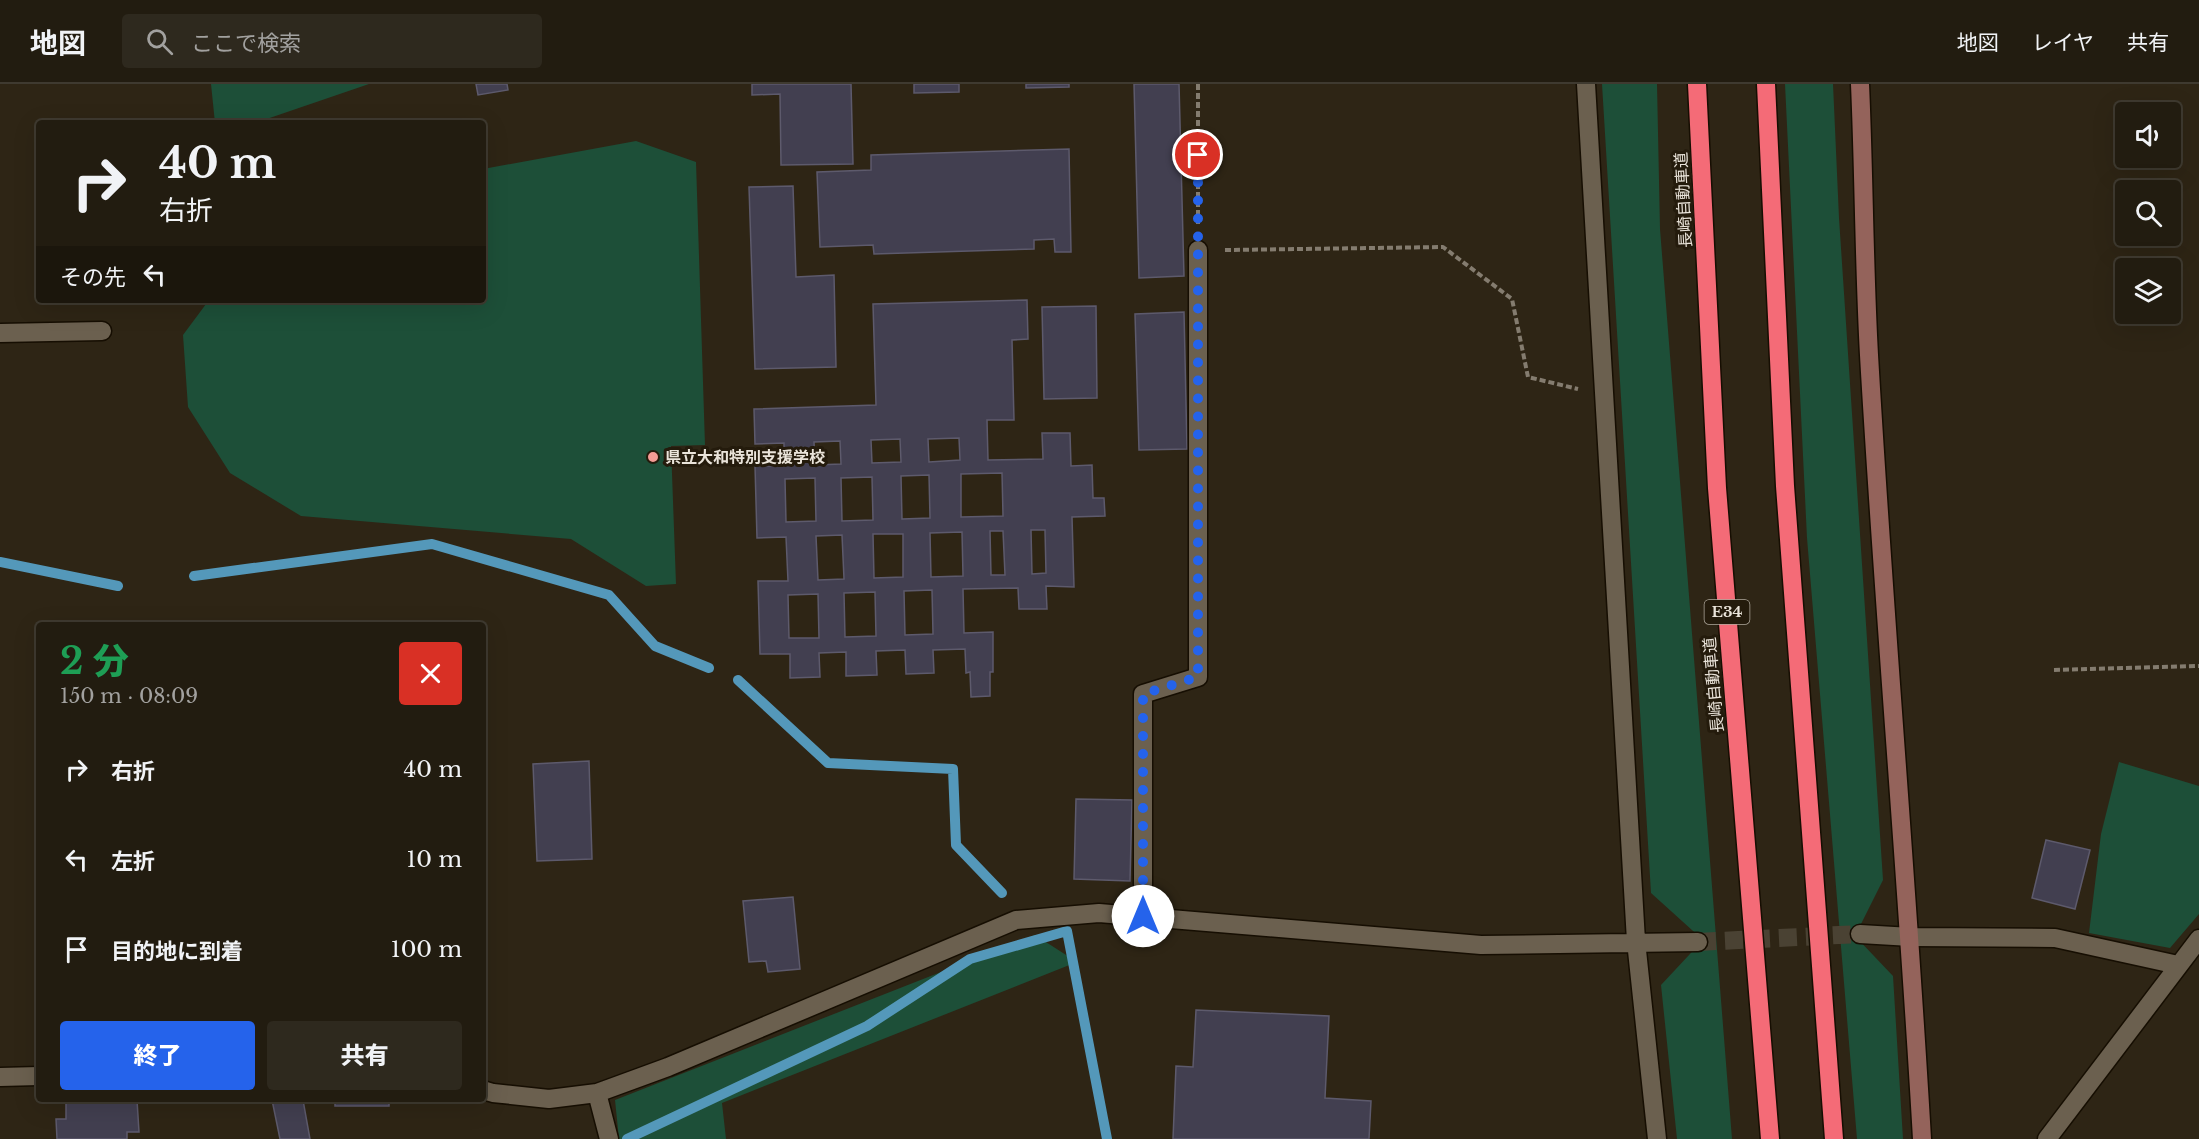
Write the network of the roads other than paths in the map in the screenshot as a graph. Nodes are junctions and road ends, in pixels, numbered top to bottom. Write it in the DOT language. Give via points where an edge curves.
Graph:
graph roads {
  1 [pos="1586,84"];
  2 [pos="1697,84"];
  3 [pos="1766,84"];
  4 [pos="1860,84"];
  5 [pos="1198,250"];
  6 [pos="102,331"];
  7 [pos="0,333"];
  8 [pos="1143,916"];
  9 [pos="1860,934"];
  10 [pos="1911,937"];
  11 [pos="2199,939"];
  12 [pos="1636,941"];
  13 [pos="1698,942"];
  14 [pos="2178,965"];
  15 [pos="36,1076"];
  16 [pos="0,1077"];
  17 [pos="486,1091"];
  18 [pos="597,1093"];
  19 [pos="608,1137"];
  20 [pos="1657,1139"];
  21 [pos="1770,1139"];
  22 [pos="1834,1139"];
  23 [pos="1922,1139"];
  24 [pos="2047,1139"];
  1 -- 12 [label="street"];
  2 -- 21 [label="highway, 長崎自動車道 / E34" via="1717,488"];
  3 -- 22 [label="highway" via="1785,486"];
  4 -- 10 [label="street" via="1869,352"];
  5 -- 8 [label="street" via="1198,677 1143,694"];
  6 -- 7 [label="street"];
  8 -- 12 [label="street" via="1481,945"];
  8 -- 18 [label="street" via="1099,913 1016,920 668,1067"];
  9 -- 10 [label="street"];
  10 -- 14 [label="street" via="2055,938"];
  10 -- 23 [label="street"];
  11 -- 14 [label="street"];
  12 -- 13 [label="street"];
  12 -- 20 [label="street"];
  14 -- 24 [label="street"];
  15 -- 16 [label="street"];
  17 -- 18 [label="street" via="549,1099"];
  18 -- 19 [label="street"];
}
